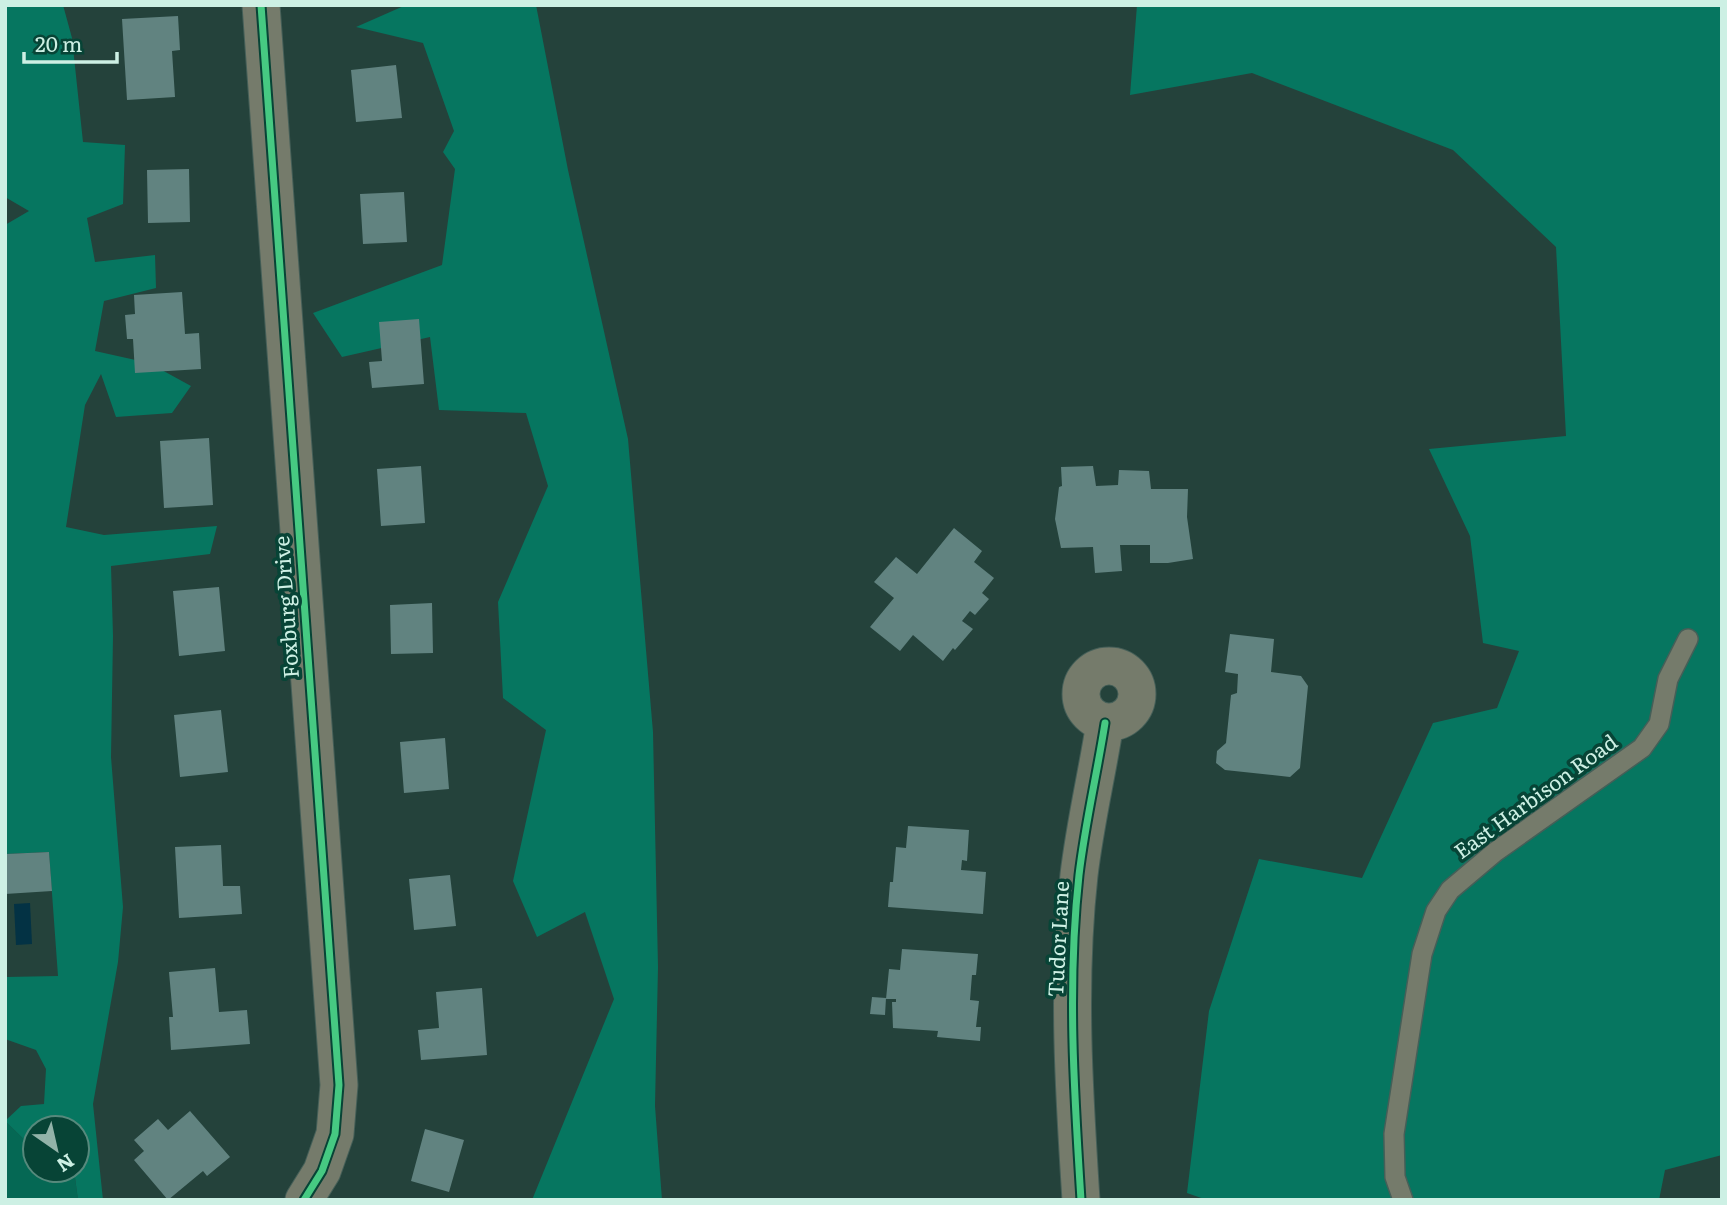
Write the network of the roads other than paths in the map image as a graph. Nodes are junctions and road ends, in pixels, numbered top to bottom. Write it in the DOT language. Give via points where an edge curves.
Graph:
graph roads {
  1 [pos="261,5"];
  2 [pos="1688,639"];
  3 [pos="1105,723"];
  4 [pos="304,1200"];
  5 [pos="1081,1200"];
  6 [pos="1403,1200"];
  1 -- 4 [label="street, Foxburg Drive" via="339,1085 335,1134 322,1171"];
  2 -- 6 [label="lane, East Harbison Road" via="1668,678 1659,724 1642,748 1494,852 1450,890 1436,911 1422,954 1394,1134 1395,1177"];
  3 -- 5 [label="street, Tudor Lane" via="1079,876 1073,990"];
}
